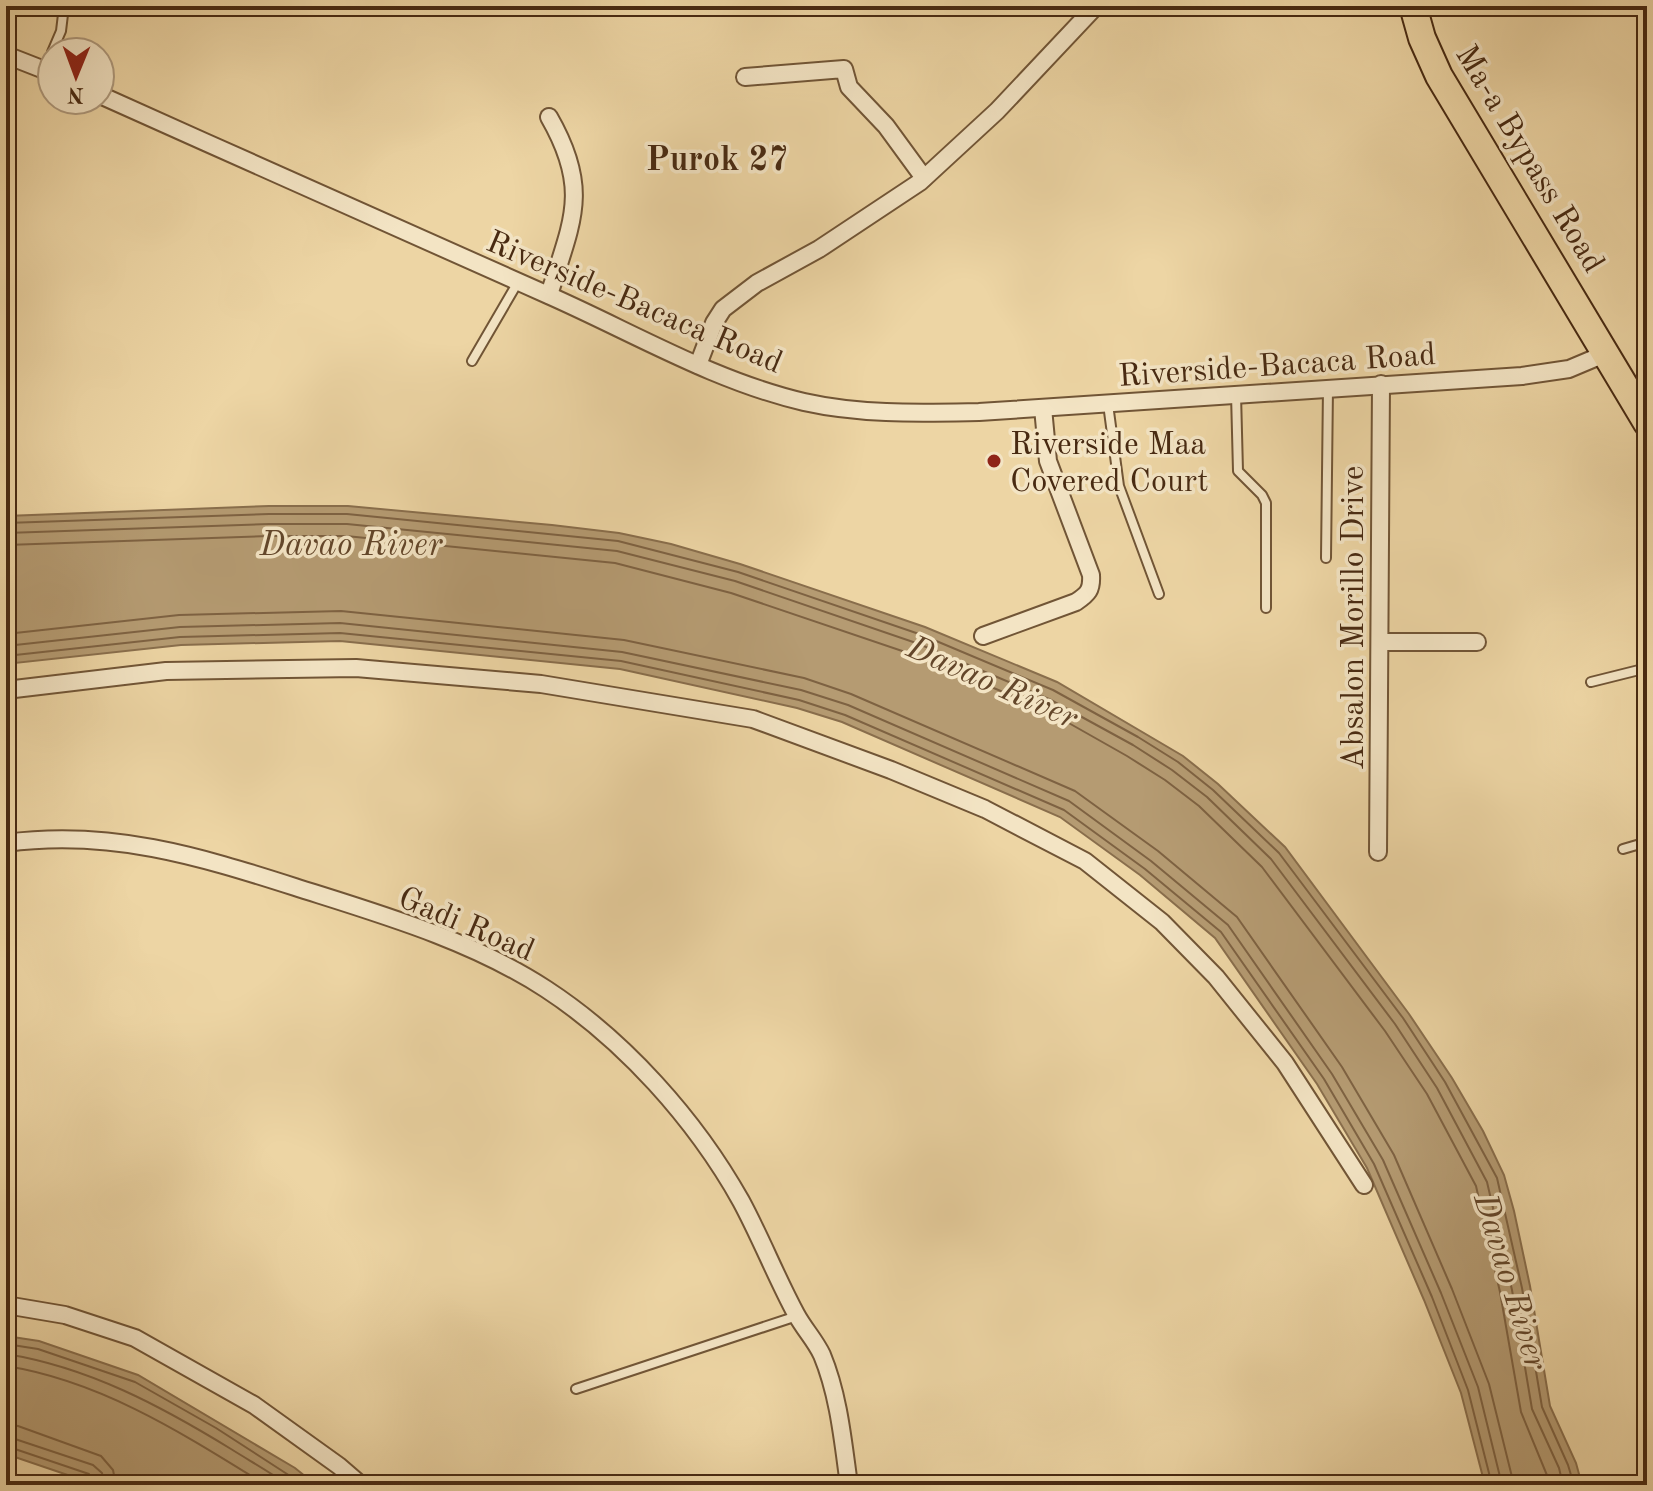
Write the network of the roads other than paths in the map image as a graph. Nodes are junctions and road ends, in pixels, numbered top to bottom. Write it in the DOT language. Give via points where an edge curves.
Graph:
graph roads {
  1 [pos="64,6"];
  2 [pos="1096,6"];
  3 [pos="1413,6"];
  4 [pos="59,36"];
  5 [pos="6,55"];
  6 [pos="36,66"];
  7 [pos="745,77"];
  8 [pos="116,102"];
  9 [pos="549,117"];
  10 [pos="924,178"];
  11 [pos="518,282"];
  12 [pos="549,295"];
  13 [pos="1607,353"];
  14 [pos="472,361"];
  15 [pos="698,365"];
  16 [pos="1381,384"];
  17 [pos="1328,387"];
  18 [pos="1236,394"];
  19 [pos="1108,404"];
  20 [pos="1043,408"];
  21 [pos="1647,423"];
  22 [pos="1326,558"];
  23 [pos="1159,594"];
  24 [pos="1266,608"];
  25 [pos="983,636"];
  26 [pos="1381,642"];
  27 [pos="1477,642"];
  28 [pos="1647,668"];
  29 [pos="1591,682"];
  30 [pos="6,690"];
  31 [pos="1647,842"];
  32 [pos="6,843"];
  33 [pos="1623,849"];
  34 [pos="1378,852"];
  35 [pos="1364,1185"];
  36 [pos="6,1305"];
  37 [pos="797,1316"];
  38 [pos="576,1389"];
  39 [pos="361,1485"];
  40 [pos="849,1485"];
  1 -- 4 [label="lane"];
  2 -- 10 [label="street" via="997,111"];
  3 -- 13 [label="main road, Ma-a Bypass Road" via="1439,76"];
  5 -- 6 [label="street"];
  7 -- 10 [label="street" via="844,69 849,87"];
  8 -- 11 [label="street, Riverside-Bacaca Road"];
  9 -- 12 [label="street" via="567,148 576,195"];
  10 -- 15 [label="street" via="723,309"];
  11 -- 12 [label="street, Riverside-Bacaca Road"];
  11 -- 14 [label="lane"];
  12 -- 15 [label="street, Riverside-Bacaca Road"];
  13 -- 16 [label="street, Riverside-Bacaca Road" via="1547,373"];
  13 -- 21 [label="main road, Ma-a Bypass Road"];
  15 -- 20 [label="street, Riverside-Bacaca Road" via="758,389 849,410 906,414"];
  16 -- 17 [label="street, Riverside-Bacaca Road"];
  16 -- 26 [label="street, Absalon Morillo Drive"];
  17 -- 18 [label="street, Riverside-Bacaca Road"];
  17 -- 22 [label="lane"];
  18 -- 19 [label="street, Riverside-Bacaca Road"];
  18 -- 24 [label="lane" via="1238,471 1266,503"];
  19 -- 20 [label="street, Riverside-Bacaca Road"];
  19 -- 23 [label="lane" via="1119,486"];
  20 -- 25 [label="street" via="1048,461 1092,586 1076,602"];
  26 -- 27 [label="street"];
  26 -- 34 [label="street, Absalon Morillo Drive"];
  28 -- 29 [label="lane"];
  30 -- 35 [label="street" via="166,671 356,668 541,684 753,719 781,729 985,809 1085,861 1162,922 1216,977 1285,1063"];
  31 -- 33 [label="lane"];
  32 -- 37 [label="street, Gadi Road" via="104,840 210,859 427,932 547,989 597,1028 684,1118 739,1199"];
  36 -- 39 [label="street" via="65,1315 135,1338 254,1405"];
  37 -- 38 [label="lane"];
  37 -- 40 [label="street, Gadi Road" via="821,1355 832,1386"];
}
